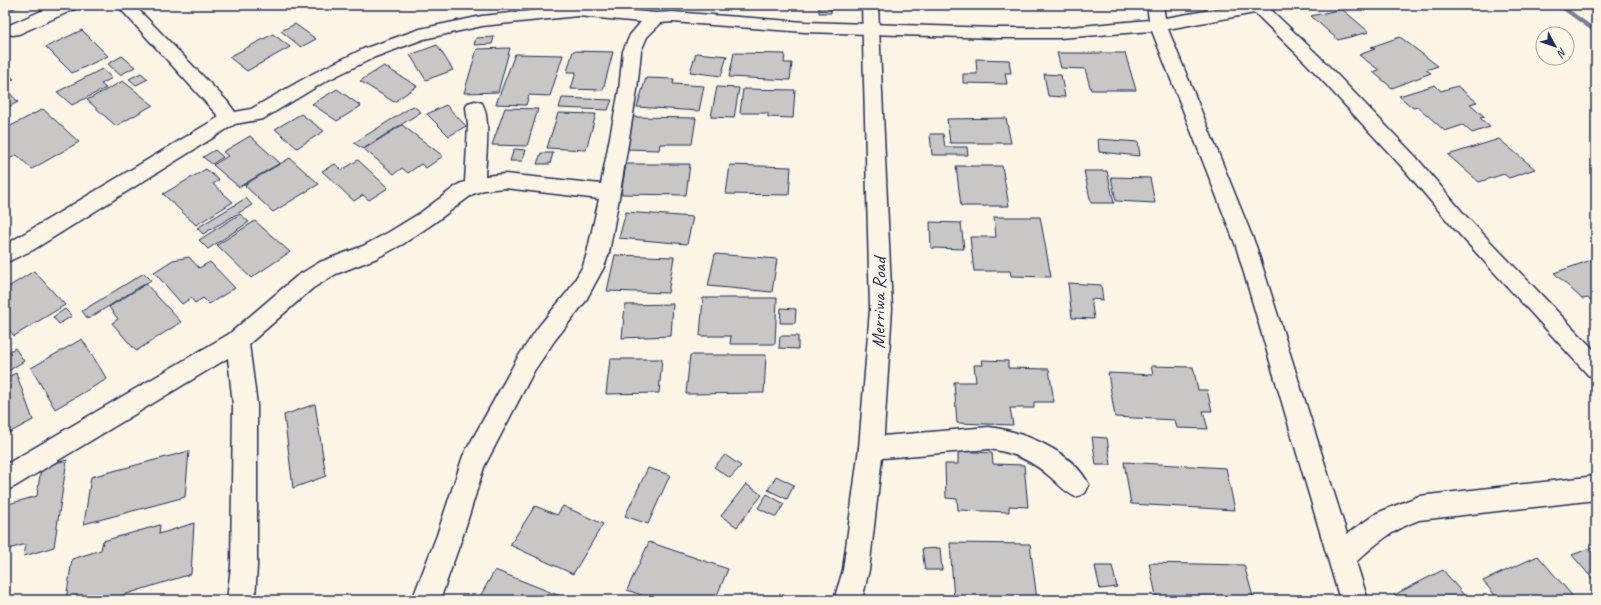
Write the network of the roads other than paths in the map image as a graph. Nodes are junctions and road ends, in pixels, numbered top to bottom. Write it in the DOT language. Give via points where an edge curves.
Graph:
graph roads {
  1 [pos="69,5"];
  2 [pos="125,5"];
  3 [pos="870,5"];
  4 [pos="1257,6"];
  5 [pos="549,9"];
  6 [pos="1157,15"];
  7 [pos="656,18"];
  8 [pos="13,30"];
  9 [pos="871,30"];
  10 [pos="475,107"];
  11 [pos="230,119"];
  12 [pos="475,185"];
  13 [pos="610,192"];
  14 [pos="5,255"];
  15 [pos="237,341"];
  16 [pos="1596,368"];
  17 [pos="871,448"];
  18 [pos="5,479"];
  19 [pos="1076,485"];
  20 [pos="1596,488"];
  21 [pos="1342,557"];
  22 [pos="241,600"];
  23 [pos="426,600"];
  24 [pos="848,600"];
  25 [pos="1354,600"];
  1 -- 8 [label="street"];
  2 -- 11 [label="street" via="220,105"];
  3 -- 9 [label="street, Merriwa Road"];
  4 -- 6 [label="street"];
  4 -- 16 [label="street" via="1313,60 1409,162 1457,219"];
  5 -- 7 [label="street"];
  5 -- 11 [label="street" via="420,34 369,53 320,77 256,114"];
  6 -- 9 [label="street" via="1059,33"];
  6 -- 21 [label="street" via="1246,246"];
  7 -- 9 [label="street" via="672,16"];
  7 -- 13 [label="street" via="639,36 632,51 628,90"];
  9 -- 17 [label="street, Merriwa Road" via="881,309"];
  10 -- 12 [label="street"];
  11 -- 14 [label="street"];
  12 -- 13 [label="street" via="505,181"];
  12 -- 15 [label="street" via="396,238 370,252 328,268 305,282"];
  13 -- 23 [label="street" via="598,253 588,279 526,364 472,464"];
  15 -- 18 [label="street"];
  15 -- 22 [label="street" via="245,405 244,566"];
  17 -- 19 [label="street" via="989,438 1006,440 1042,456 1056,465"];
  17 -- 24 [label="street, Merriwa Road" via="856,570"];
  20 -- 21 [label="street" via="1419,508 1380,523"];
  21 -- 25 [label="street"];
}
